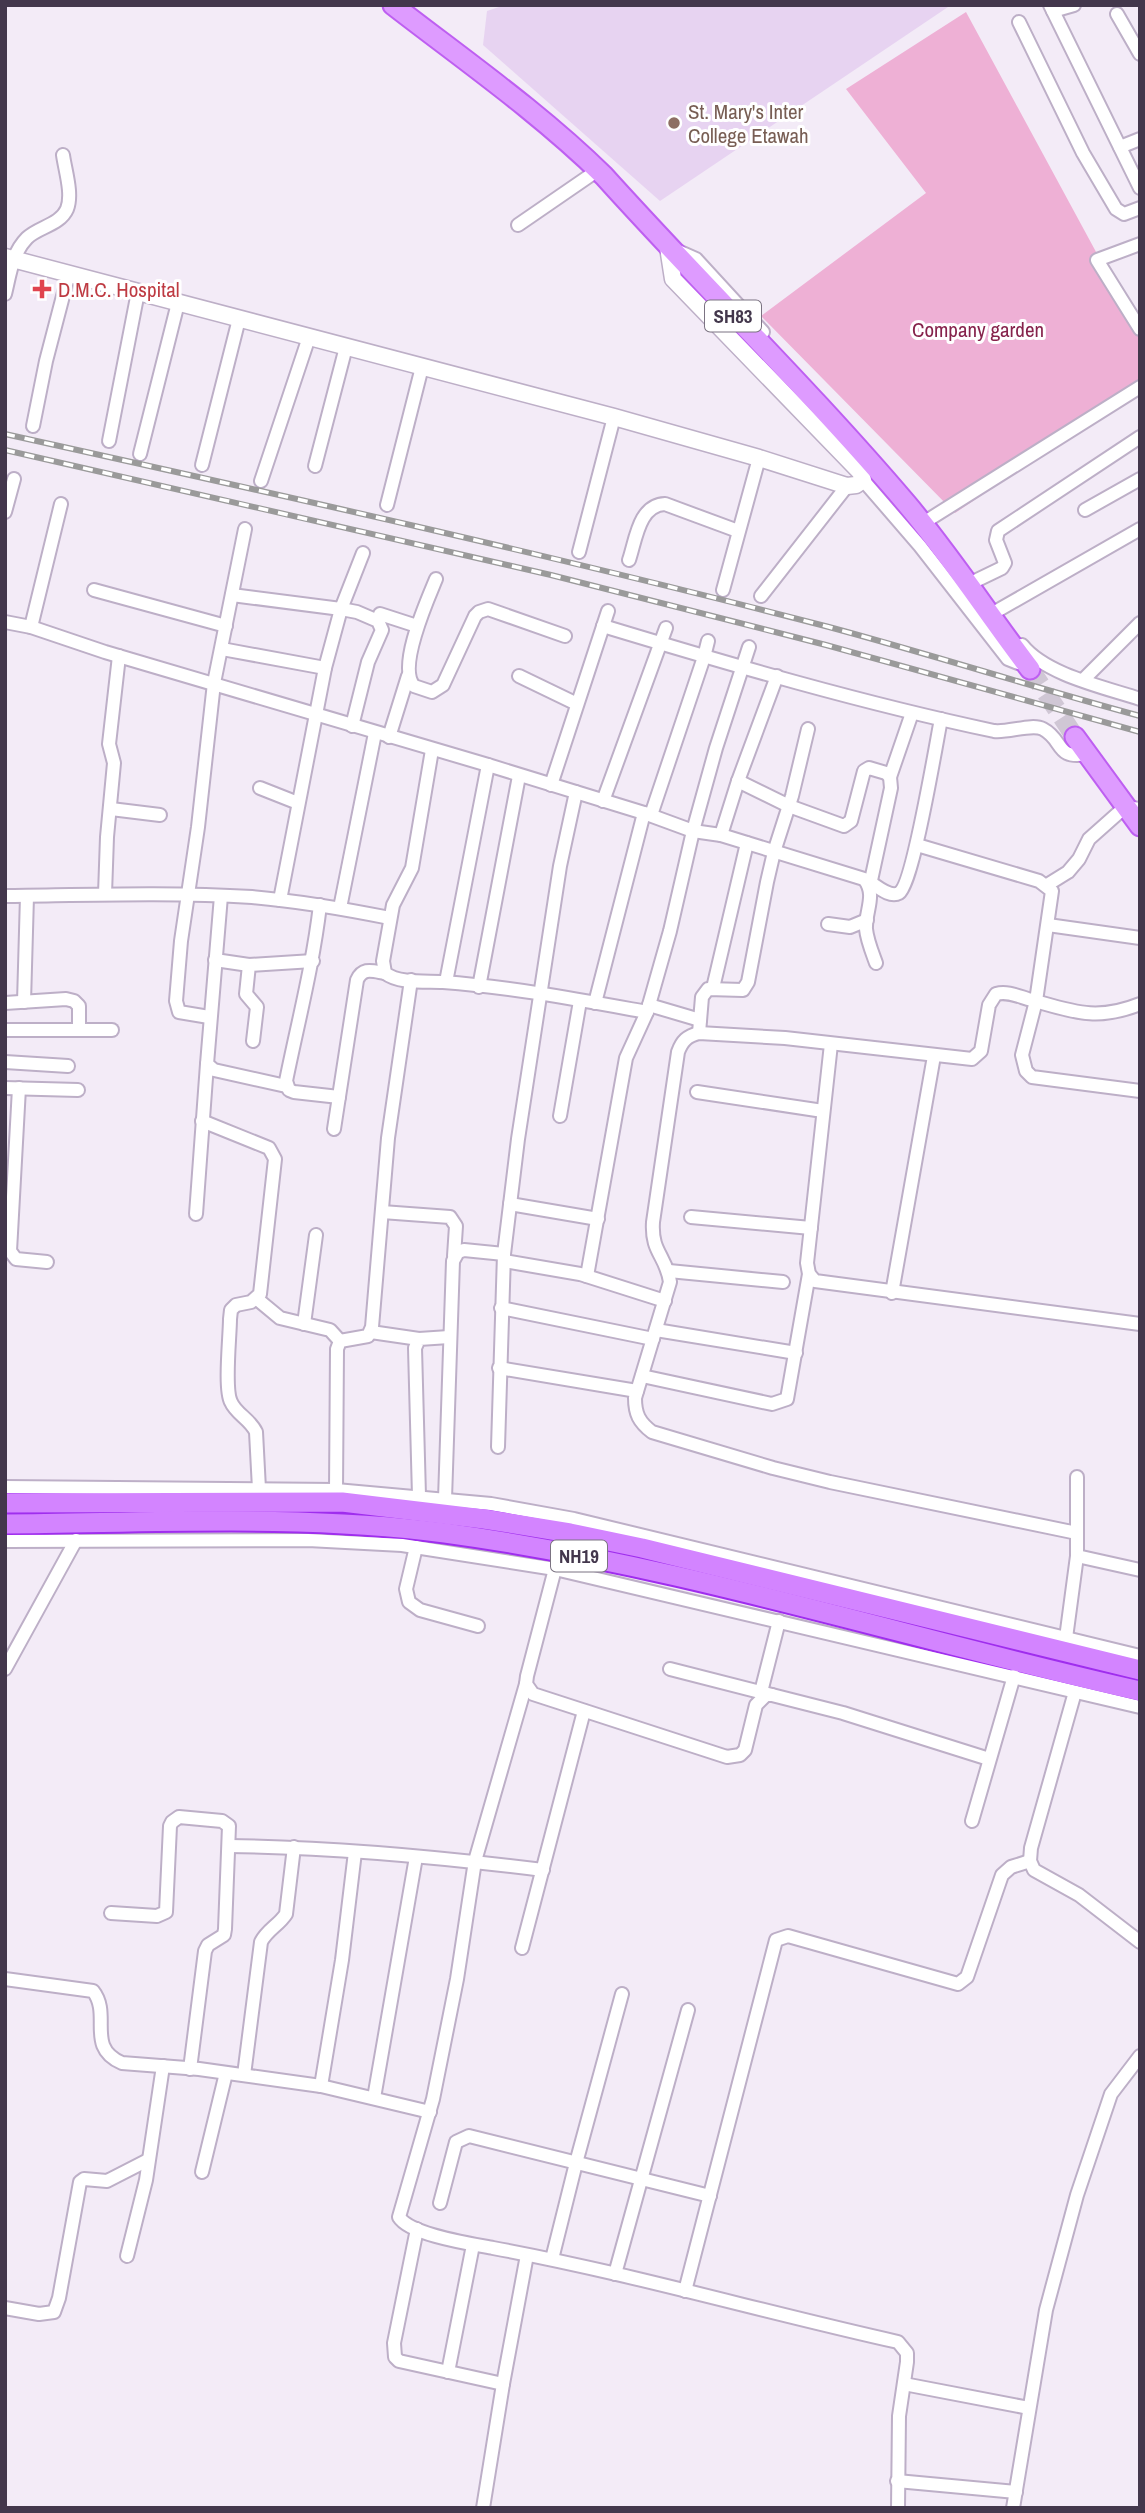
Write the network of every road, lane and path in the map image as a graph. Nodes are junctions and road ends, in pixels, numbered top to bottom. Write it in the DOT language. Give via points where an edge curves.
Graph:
graph roads {
  1 [pos="393,5"];
  2 [pos="1074,5"];
  3 [pos="1051,8"];
  4 [pos="1117,14"];
  5 [pos="1019,22"];
  6 [pos="1140,54"];
  7 [pos="1140,139"];
  8 [pos="1120,147"];
  9 [pos="63,155"];
  10 [pos="598,170"];
  11 [pos="1140,188"];
  12 [pos="1140,208"];
  13 [pos="518,225"];
  14 [pos="1140,244"];
  15 [pos="668,247"];
  16 [pos="9,258"];
  17 [pos="69,273"];
  18 [pos="138,292"];
  19 [pos="5,294"];
  20 [pos="178,303"];
  21 [pos="239,319"];
  22 [pos="1140,329"];
  23 [pos="309,337"];
  24 [pos="345,347"];
  25 [pos="422,367"];
  26 [pos="1140,387"];
  27 [pos="614,417"];
  28 [pos="33,426"];
  29 [pos="1140,438"];
  30 [pos="109,440"];
  31 [pos="140,453"];
  32 [pos="759,458"];
  33 [pos="202,466"];
  34 [pos="315,466"];
  35 [pos="14,479"];
  36 [pos="1140,479"];
  37 [pos="863,480"];
  38 [pos="261,481"];
  39 [pos="847,486"];
  40 [pos="61,504"];
  41 [pos="387,505"];
  42 [pos="1085,509"];
  43 [pos="5,512"];
  44 [pos="928,520"];
  45 [pos="1140,528"];
  46 [pos="245,529"];
  47 [pos="738,531"];
  48 [pos="579,552"];
  49 [pos="363,553"];
  50 [pos="629,560"];
  51 [pos="436,579"];
  52 [pos="973,582"];
  53 [pos="94,590"];
  54 [pos="723,590"];
  55 [pos="232,595"];
  56 [pos="761,596"];
  57 [pos="341,609"];
  58 [pos="608,611"];
  59 [pos="995,612"];
  60 [pos="380,614"];
  61 [pos="5,622"];
  62 [pos="1140,623"];
  63 [pos="226,626"];
  64 [pos="418,626"];
  65 [pos="603,626"];
  66 [pos="31,627"];
  67 [pos="666,628"];
  68 [pos="565,636"];
  69 [pos="708,641"];
  70 [pos="660,643"];
  71 [pos="749,647"];
  72 [pos="222,649"];
  73 [pos="119,656"];
  74 [pos="704,657"];
  75 [pos="1028,665"];
  76 [pos="325,668"];
  77 [pos="743,669"];
  78 [pos="408,676"];
  79 [pos="519,676"];
  80 [pos="777,676"];
  81 [pos="1083,680"];
  82 [pos="214,683"];
  83 [pos="1140,699"];
  84 [pos="577,704"];
  85 [pos="912,713"];
  86 [pos="316,715"];
  87 [pos="941,719"];
  88 [pos="352,726"];
  89 [pos="808,729"];
  90 [pos="375,733"];
  91 [pos="389,737"];
  92 [pos="1075,737"];
  93 [pos="432,750"];
  94 [pos="1087,754"];
  95 [pos="488,765"];
  96 [pos="519,776"];
  97 [pos="890,777"];
  98 [pos="738,781"];
  99 [pos="551,785"];
  100 [pos="260,788"];
  101 [pos="576,792"];
  102 [pos="603,801"];
  103 [pos="298,803"];
  104 [pos="789,806"];
  105 [pos="1132,808"];
  106 [pos="111,809"];
  107 [pos="160,814"];
  108 [pos="647,814"];
  109 [pos="1140,826"];
  110 [pos="693,831"];
  111 [pos="721,835"];
  112 [pos="747,843"];
  113 [pos="917,845"];
  114 [pos="774,852"];
  115 [pos="870,884"];
  116 [pos="1047,885"];
  117 [pos="106,894"];
  118 [pos="188,895"];
  119 [pos="221,895"];
  120 [pos="5,896"];
  121 [pos="27,896"];
  122 [pos="280,900"];
  123 [pos="320,905"];
  124 [pos="340,908"];
  125 [pos="390,918"];
  126 [pos="867,920"];
  127 [pos="828,924"];
  128 [pos="1048,925"];
  129 [pos="1140,938"];
  130 [pos="215,960"];
  131 [pos="313,961"];
  132 [pos="876,963"];
  133 [pos="249,965"];
  134 [pos="385,973"];
  135 [pos="411,980"];
  136 [pos="446,982"];
  137 [pos="479,987"];
  138 [pos="713,988"];
  139 [pos="542,995"];
  140 [pos="580,1001"];
  141 [pos="1036,1001"];
  142 [pos="24,1002"];
  143 [pos="5,1003"];
  144 [pos="595,1003"];
  145 [pos="1140,1004"];
  146 [pos="648,1009"];
  147 [pos="209,1017"];
  148 [pos="699,1027"];
  149 [pos="5,1030"];
  150 [pos="79,1030"];
  151 [pos="111,1030"];
  152 [pos="253,1041"];
  153 [pos="831,1044"];
  154 [pos="934,1056"];
  155 [pos="5,1062"];
  156 [pos="206,1064"];
  157 [pos="68,1066"];
  158 [pos="286,1086"];
  159 [pos="5,1088"];
  160 [pos="19,1088"];
  161 [pos="78,1090"];
  162 [pos="1140,1091"];
  163 [pos="697,1092"];
  164 [pos="339,1097"];
  165 [pos="823,1111"];
  166 [pos="560,1116"];
  167 [pos="202,1121"];
  168 [pos="334,1129"];
  169 [pos="510,1204"];
  170 [pos="382,1212"];
  171 [pos="195,1214"];
  172 [pos="691,1217"];
  173 [pos="598,1219"];
  174 [pos="810,1228"];
  175 [pos="316,1235"];
  176 [pos="454,1256"];
  177 [pos="504,1257"];
  178 [pos="47,1262"];
  179 [pos="669,1271"];
  180 [pos="809,1274"];
  181 [pos="587,1276"];
  182 [pos="783,1282"];
  183 [pos="892,1293"];
  184 [pos="257,1299"];
  185 [pos="665,1300"];
  186 [pos="501,1308"];
  187 [pos="304,1324"];
  188 [pos="1140,1324"];
  189 [pos="370,1332"];
  190 [pos="654,1334"];
  191 [pos="449,1337"];
  192 [pos="419,1339"];
  193 [pos="340,1341"];
  194 [pos="796,1353"];
  195 [pos="499,1368"];
  196 [pos="642,1376"];
  197 [pos="637,1391"];
  198 [pos="498,1447"];
  199 [pos="1076,1477"];
  200 [pos="5,1487"];
  201 [pos="259,1489"];
  202 [pos="336,1490"];
  203 [pos="419,1496"];
  204 [pos="445,1499"];
  205 [pos="5,1503"];
  206 [pos="5,1524"];
  207 [pos="1077,1533"];
  208 [pos="76,1540"];
  209 [pos="5,1541"];
  210 [pos="416,1548"];
  211 [pos="1077,1556"];
  212 [pos="555,1569"];
  213 [pos="1140,1570"];
  214 [pos="779,1621"];
  215 [pos="478,1626"];
  216 [pos="1066,1638"];
  217 [pos="1140,1656"];
  218 [pos="5,1669"];
  219 [pos="670,1669"];
  220 [pos="1140,1670"];
  221 [pos="1014,1676"];
  222 [pos="526,1684"];
  223 [pos="1140,1691"];
  224 [pos="1075,1692"];
  225 [pos="766,1693"];
  226 [pos="1140,1707"];
  227 [pos="584,1711"];
  228 [pos="989,1759"];
  229 [pos="972,1821"];
  230 [pos="229,1846"];
  231 [pos="294,1847"];
  232 [pos="355,1852"];
  233 [pos="416,1857"];
  234 [pos="475,1861"];
  235 [pos="1030,1861"];
  236 [pos="542,1870"];
  237 [pos="111,1913"];
  238 [pos="1140,1942"];
  239 [pos="522,1948"];
  240 [pos="5,1979"];
  241 [pos="622,1994"];
  242 [pos="688,2010"];
  243 [pos="1140,2056"];
  244 [pos="163,2066"];
  245 [pos="190,2069"];
  246 [pos="226,2073"];
  247 [pos="244,2075"];
  248 [pos="321,2086"];
  249 [pos="374,2098"];
  250 [pos="430,2112"];
  251 [pos="148,2160"];
  252 [pos="576,2163"];
  253 [pos="202,2172"];
  254 [pos="641,2179"];
  255 [pos="710,2196"];
  256 [pos="440,2203"];
  257 [pos="417,2230"];
  258 [pos="473,2245"];
  259 [pos="527,2255"];
  260 [pos="127,2256"];
  261 [pos="552,2259"];
  262 [pos="615,2274"];
  263 [pos="685,2291"];
  264 [pos="5,2308"];
  265 [pos="448,2372"];
  266 [pos="503,2384"];
  267 [pos="904,2384"];
  268 [pos="1030,2408"];
  269 [pos="897,2481"];
  270 [pos="1016,2492"];
  271 [pos="483,2508"];
  272 [pos="898,2508"];
  273 [pos="1013,2508"];
  1 -- 10 [label="main road, SH83"];
  2 -- 3 [label="street"];
  3 -- 8 [label="street"];
  4 -- 6 [label="street"];
  5 -- 12 [label="street" via="1083,153 1116,209 1124,214"];
  7 -- 8 [label="street"];
  8 -- 11 [label="street"];
  9 -- 16 [label="street" via="68,207"];
  10 -- 13 [label="street"];
  10 -- 15 [label="main road, SH83"];
  14 -- 22 [label="street" via="1097,260"];
  15 -- 37 [label="street" via="673,279"];
  15 -- 44 [label="street" via="696,259"];
  15 -- 75 [label="main road, SH83" via="906,503"];
  16 -- 17 [label="street"];
  16 -- 19 [label="street"];
  17 -- 18 [label="street"];
  17 -- 28 [label="street"];
  18 -- 20 [label="street"];
  18 -- 30 [label="street"];
  20 -- 21 [label="street"];
  20 -- 31 [label="street"];
  21 -- 23 [label="street"];
  21 -- 33 [label="street"];
  23 -- 24 [label="street"];
  23 -- 38 [label="street"];
  24 -- 25 [label="street"];
  24 -- 34 [label="street"];
  25 -- 27 [label="street"];
  25 -- 41 [label="street"];
  26 -- 44 [label="street"];
  27 -- 32 [label="street"];
  27 -- 48 [label="street"];
  29 -- 52 [label="street" via="998,531 996,540 1005,563"];
  32 -- 39 [label="street"];
  32 -- 47 [label="street"];
  35 -- 43 [label="street"];
  36 -- 42 [label="street"];
  37 -- 39 [label="street"];
  37 -- 75 [label="street" via="1008,659"];
  39 -- 56 [label="street"];
  40 -- 66 [label="street"];
  44 -- 52 [label="street"];
  45 -- 59 [label="street"];
  46 -- 55 [label="street"];
  47 -- 50 [label="street" via="658,505 645,514"];
  47 -- 54 [label="street"];
  49 -- 57 [label="street"];
  51 -- 64 [label="street"];
  52 -- 59 [label="street"];
  53 -- 63 [label="street"];
  55 -- 57 [label="street"];
  55 -- 63 [label="street"];
  57 -- 76 [label="street"];
  57 -- 88 [label="street" via="378,621 382,630 368,662"];
  58 -- 65 [label="street"];
  59 -- 81 [label="street" via="1035,659"];
  60 -- 64 [label="street"];
  61 -- 66 [label="street"];
  62 -- 81 [label="street"];
  63 -- 72 [label="street"];
  64 -- 78 [label="street"];
  65 -- 70 [label="street"];
  65 -- 84 [label="street"];
  66 -- 73 [label="street"];
  67 -- 70 [label="street"];
  68 -- 78 [label="street" via="483,610 475,616 439,690 414,686"];
  69 -- 74 [label="street"];
  70 -- 74 [label="street"];
  70 -- 102 [label="street"];
  71 -- 77 [label="street"];
  72 -- 76 [label="street"];
  72 -- 82 [label="street"];
  73 -- 82 [label="street"];
  73 -- 106 [label="street" via="109,744 114,763"];
  74 -- 77 [label="street"];
  74 -- 108 [label="street"];
  76 -- 86 [label="street"];
  77 -- 80 [label="street"];
  77 -- 110 [label="street"];
  78 -- 91 [label="street"];
  79 -- 84 [label="street"];
  80 -- 85 [label="street"];
  80 -- 98 [label="street"];
  81 -- 83 [label="street"];
  82 -- 86 [label="street"];
  82 -- 118 [label="street"];
  84 -- 99 [label="street"];
  85 -- 87 [label="street"];
  85 -- 97 [label="street"];
  86 -- 88 [label="street"];
  86 -- 103 [label="street"];
  87 -- 94 [label="street" via="1004,733 1044,729 1068,755"];
  87 -- 113 [label="street"];
  88 -- 90 [label="street"];
  89 -- 104 [label="street"];
  90 -- 91 [label="street"];
  90 -- 124 [label="street"];
  91 -- 93 [label="street"];
  92 -- 94 [label="main road"];
  93 -- 95 [label="street"];
  93 -- 125 [label="street" via="412,868"];
  94 -- 105 [label="main road"];
  95 -- 96 [label="street"];
  95 -- 136 [label="street"];
  96 -- 99 [label="street"];
  96 -- 137 [label="street"];
  97 -- 104 [label="street" via="869,768 864,771 851,821 845,825"];
  97 -- 115 [label="street"];
  98 -- 104 [label="street"];
  98 -- 111 [label="street"];
  99 -- 101 [label="street"];
  100 -- 103 [label="street"];
  101 -- 102 [label="street"];
  101 -- 139 [label="street" via="560,866"];
  102 -- 108 [label="street"];
  103 -- 122 [label="street"];
  104 -- 114 [label="street"];
  105 -- 109 [label="main road"];
  105 -- 116 [label="street" via="1088,839 1069,872"];
  106 -- 107 [label="street"];
  106 -- 117 [label="street"];
  108 -- 110 [label="street"];
  108 -- 144 [label="street"];
  110 -- 111 [label="street"];
  110 -- 146 [label="street"];
  111 -- 112 [label="street"];
  112 -- 114 [label="street"];
  112 -- 138 [label="street"];
  113 -- 115 [label="street" via="900,892 892,894"];
  113 -- 116 [label="street"];
  114 -- 115 [label="street"];
  114 -- 138 [label="street" via="746,987"];
  115 -- 126 [label="street"];
  116 -- 128 [label="street" via="1052,891"];
  117 -- 118 [label="street"];
  117 -- 121 [label="street"];
  118 -- 119 [label="street"];
  118 -- 147 [label="street" via="176,1008 184,1014"];
  119 -- 122 [label="street"];
  119 -- 130 [label="street"];
  120 -- 121 [label="street"];
  121 -- 142 [label="street"];
  122 -- 123 [label="street"];
  123 -- 124 [label="street"];
  123 -- 131 [label="street"];
  124 -- 125 [label="street"];
  125 -- 134 [label="street"];
  126 -- 127 [label="street" via="850,927"];
  126 -- 132 [label="street"];
  128 -- 129 [label="street"];
  128 -- 141 [label="street"];
  130 -- 133 [label="street"];
  130 -- 147 [label="street"];
  131 -- 133 [label="street"];
  131 -- 158 [label="street"];
  133 -- 152 [label="street" via="246,994 257,1007"];
  134 -- 135 [label="street"];
  134 -- 164 [label="street" via="359,974"];
  135 -- 136 [label="street"];
  135 -- 170 [label="street"];
  136 -- 137 [label="street"];
  137 -- 139 [label="street"];
  138 -- 148 [label="street" via="702,997"];
  139 -- 140 [label="street"];
  139 -- 169 [label="street"];
  140 -- 144 [label="street"];
  140 -- 166 [label="street"];
  141 -- 145 [label="street" via="1097,1015"];
  141 -- 154 [label="street" via="996,994 989,1005 978,1056"];
  141 -- 162 [label="street" via="1022,1055 1032,1077"];
  142 -- 143 [label="street"];
  142 -- 150 [label="street" via="74,1001 79,1006"];
  144 -- 146 [label="street"];
  146 -- 148 [label="street"];
  146 -- 173 [label="street" via="626,1058"];
  147 -- 156 [label="street"];
  148 -- 153 [label="street"];
  148 -- 179 [label="street" via="678,1052 653,1222 656,1250"];
  149 -- 150 [label="street"];
  150 -- 151 [label="street"];
  153 -- 154 [label="street"];
  153 -- 165 [label="street"];
  154 -- 183 [label="street"];
  155 -- 157 [label="street"];
  156 -- 158 [label="street" via="214,1070"];
  156 -- 167 [label="street"];
  158 -- 164 [label="street" via="294,1092"];
  159 -- 160 [label="street"];
  160 -- 161 [label="street"];
  160 -- 178 [label="street" via="10,1251 16,1259"];
  163 -- 165 [label="street"];
  164 -- 168 [label="street"];
  165 -- 174 [label="street"];
  167 -- 171 [label="street"];
  167 -- 184 [label="street" via="269,1148 275,1159"];
  169 -- 173 [label="street"];
  169 -- 177 [label="street"];
  170 -- 176 [label="street" via="450,1217 456,1226"];
  170 -- 189 [label="street"];
  172 -- 174 [label="street"];
  173 -- 181 [label="street"];
  174 -- 180 [label="street"];
  175 -- 187 [label="street"];
  176 -- 177 [label="street" via="464,1250"];
  176 -- 191 [label="street"];
  177 -- 181 [label="street"];
  177 -- 186 [label="street"];
  179 -- 182 [label="street"];
  179 -- 185 [label="street"];
  180 -- 183 [label="street" via="827,1284"];
  180 -- 194 [label="street"];
  181 -- 185 [label="street"];
  183 -- 188 [label="street"];
  184 -- 187 [label="street" via="279,1318"];
  184 -- 201 [label="street" via="231,1310 228,1393 233,1407 256,1432"];
  185 -- 190 [label="street"];
  186 -- 190 [label="street"];
  186 -- 195 [label="street"];
  187 -- 193 [label="street" via="330,1330"];
  189 -- 192 [label="street"];
  189 -- 193 [label="street" via="363,1338"];
  190 -- 194 [label="street"];
  190 -- 196 [label="street"];
  191 -- 192 [label="street"];
  191 -- 204 [label="street"];
  192 -- 203 [label="street" via="415,1348"];
  193 -- 202 [label="street"];
  194 -- 196 [label="street" via="790,1393 780,1403"];
  195 -- 197 [label="street"];
  195 -- 198 [label="street"];
  196 -- 197 [label="street"];
  197 -- 207 [label="street" via="635,1410 640,1423 652,1432 830,1482"];
  199 -- 207 [label="street"];
  200 -- 201 [label="street"];
  201 -- 202 [label="street"];
  202 -- 203 [label="street"];
  203 -- 204 [label="street"];
  204 -- 216 [label="street" via="574,1520"];
  205 -- 220 [label="highway, NH19" via="342,1502 484,1519 642,1548"];
  206 -- 223 [label="highway, NH19" via="325,1522 446,1533 624,1565"];
  207 -- 211 [label="street"];
  208 -- 209 [label="street"];
  208 -- 210 [label="street" via="308,1540"];
  208 -- 218 [label="street"];
  210 -- 212 [label="street"];
  210 -- 215 [label="street" via="406,1589 409,1602 420,1610"];
  211 -- 213 [label="street"];
  211 -- 216 [label="street"];
  212 -- 214 [label="street"];
  212 -- 222 [label="street"];
  214 -- 221 [label="street"];
  214 -- 225 [label="street"];
  216 -- 217 [label="street"];
  219 -- 225 [label="street"];
  221 -- 224 [label="street"];
  221 -- 228 [label="street"];
  222 -- 227 [label="street" via="533,1694"];
  222 -- 234 [label="street"];
  224 -- 226 [label="street"];
  224 -- 235 [label="street"];
  225 -- 227 [label="street" via="756,1705 745,1750 734,1758"];
  225 -- 228 [label="street"];
  227 -- 236 [label="street"];
  228 -- 229 [label="street"];
  230 -- 231 [label="street"];
  230 -- 237 [label="street" via="227,1823 175,1819 170,1826 166,1912 156,1916"];
  230 -- 245 [label="street" via="225,1929 205,1951"];
  231 -- 232 [label="street"];
  231 -- 247 [label="street" via="286,1914 261,1942"];
  232 -- 233 [label="street"];
  232 -- 248 [label="street"];
  233 -- 234 [label="street"];
  233 -- 249 [label="street"];
  234 -- 236 [label="street"];
  234 -- 250 [label="street"];
  235 -- 238 [label="street" via="1034,1870 1080,1895"];
  235 -- 255 [label="street" via="1002,1875 967,1978 958,1984 788,1936 776,1940"];
  236 -- 239 [label="street"];
  240 -- 244 [label="street" via="93,1991 99,1998 101,2038 107,2054 122,2063"];
  241 -- 252 [label="street"];
  242 -- 254 [label="street"];
  243 -- 268 [label="street" via="1111,2094 1084,2168 1046,2310"];
  244 -- 245 [label="street"];
  244 -- 251 [label="street"];
  245 -- 246 [label="street"];
  246 -- 247 [label="street"];
  246 -- 253 [label="street"];
  247 -- 248 [label="street"];
  248 -- 249 [label="street"];
  249 -- 250 [label="street"];
  250 -- 257 [label="street" via="399,2211 402,2222"];
  251 -- 260 [label="street"];
  251 -- 264 [label="street" via="107,2181 80,2182 54,2312"];
  252 -- 254 [label="street"];
  252 -- 256 [label="street" via="463,2137 456,2142"];
  252 -- 261 [label="street"];
  254 -- 255 [label="street"];
  254 -- 262 [label="street"];
  255 -- 263 [label="street"];
  257 -- 258 [label="street"];
  257 -- 265 [label="street" via="393,2353 399,2361"];
  258 -- 259 [label="street"];
  258 -- 265 [label="street"];
  259 -- 261 [label="street"];
  259 -- 266 [label="street"];
  261 -- 262 [label="street"];
  262 -- 263 [label="street"];
  263 -- 267 [label="street" via="898,2342 907,2353"];
  265 -- 266 [label="street"];
  266 -- 271 [label="street"];
  267 -- 268 [label="street"];
  267 -- 269 [label="street"];
  268 -- 270 [label="street"];
  269 -- 270 [label="street"];
  269 -- 272 [label="street"];
  270 -- 273 [label="street"];
}
